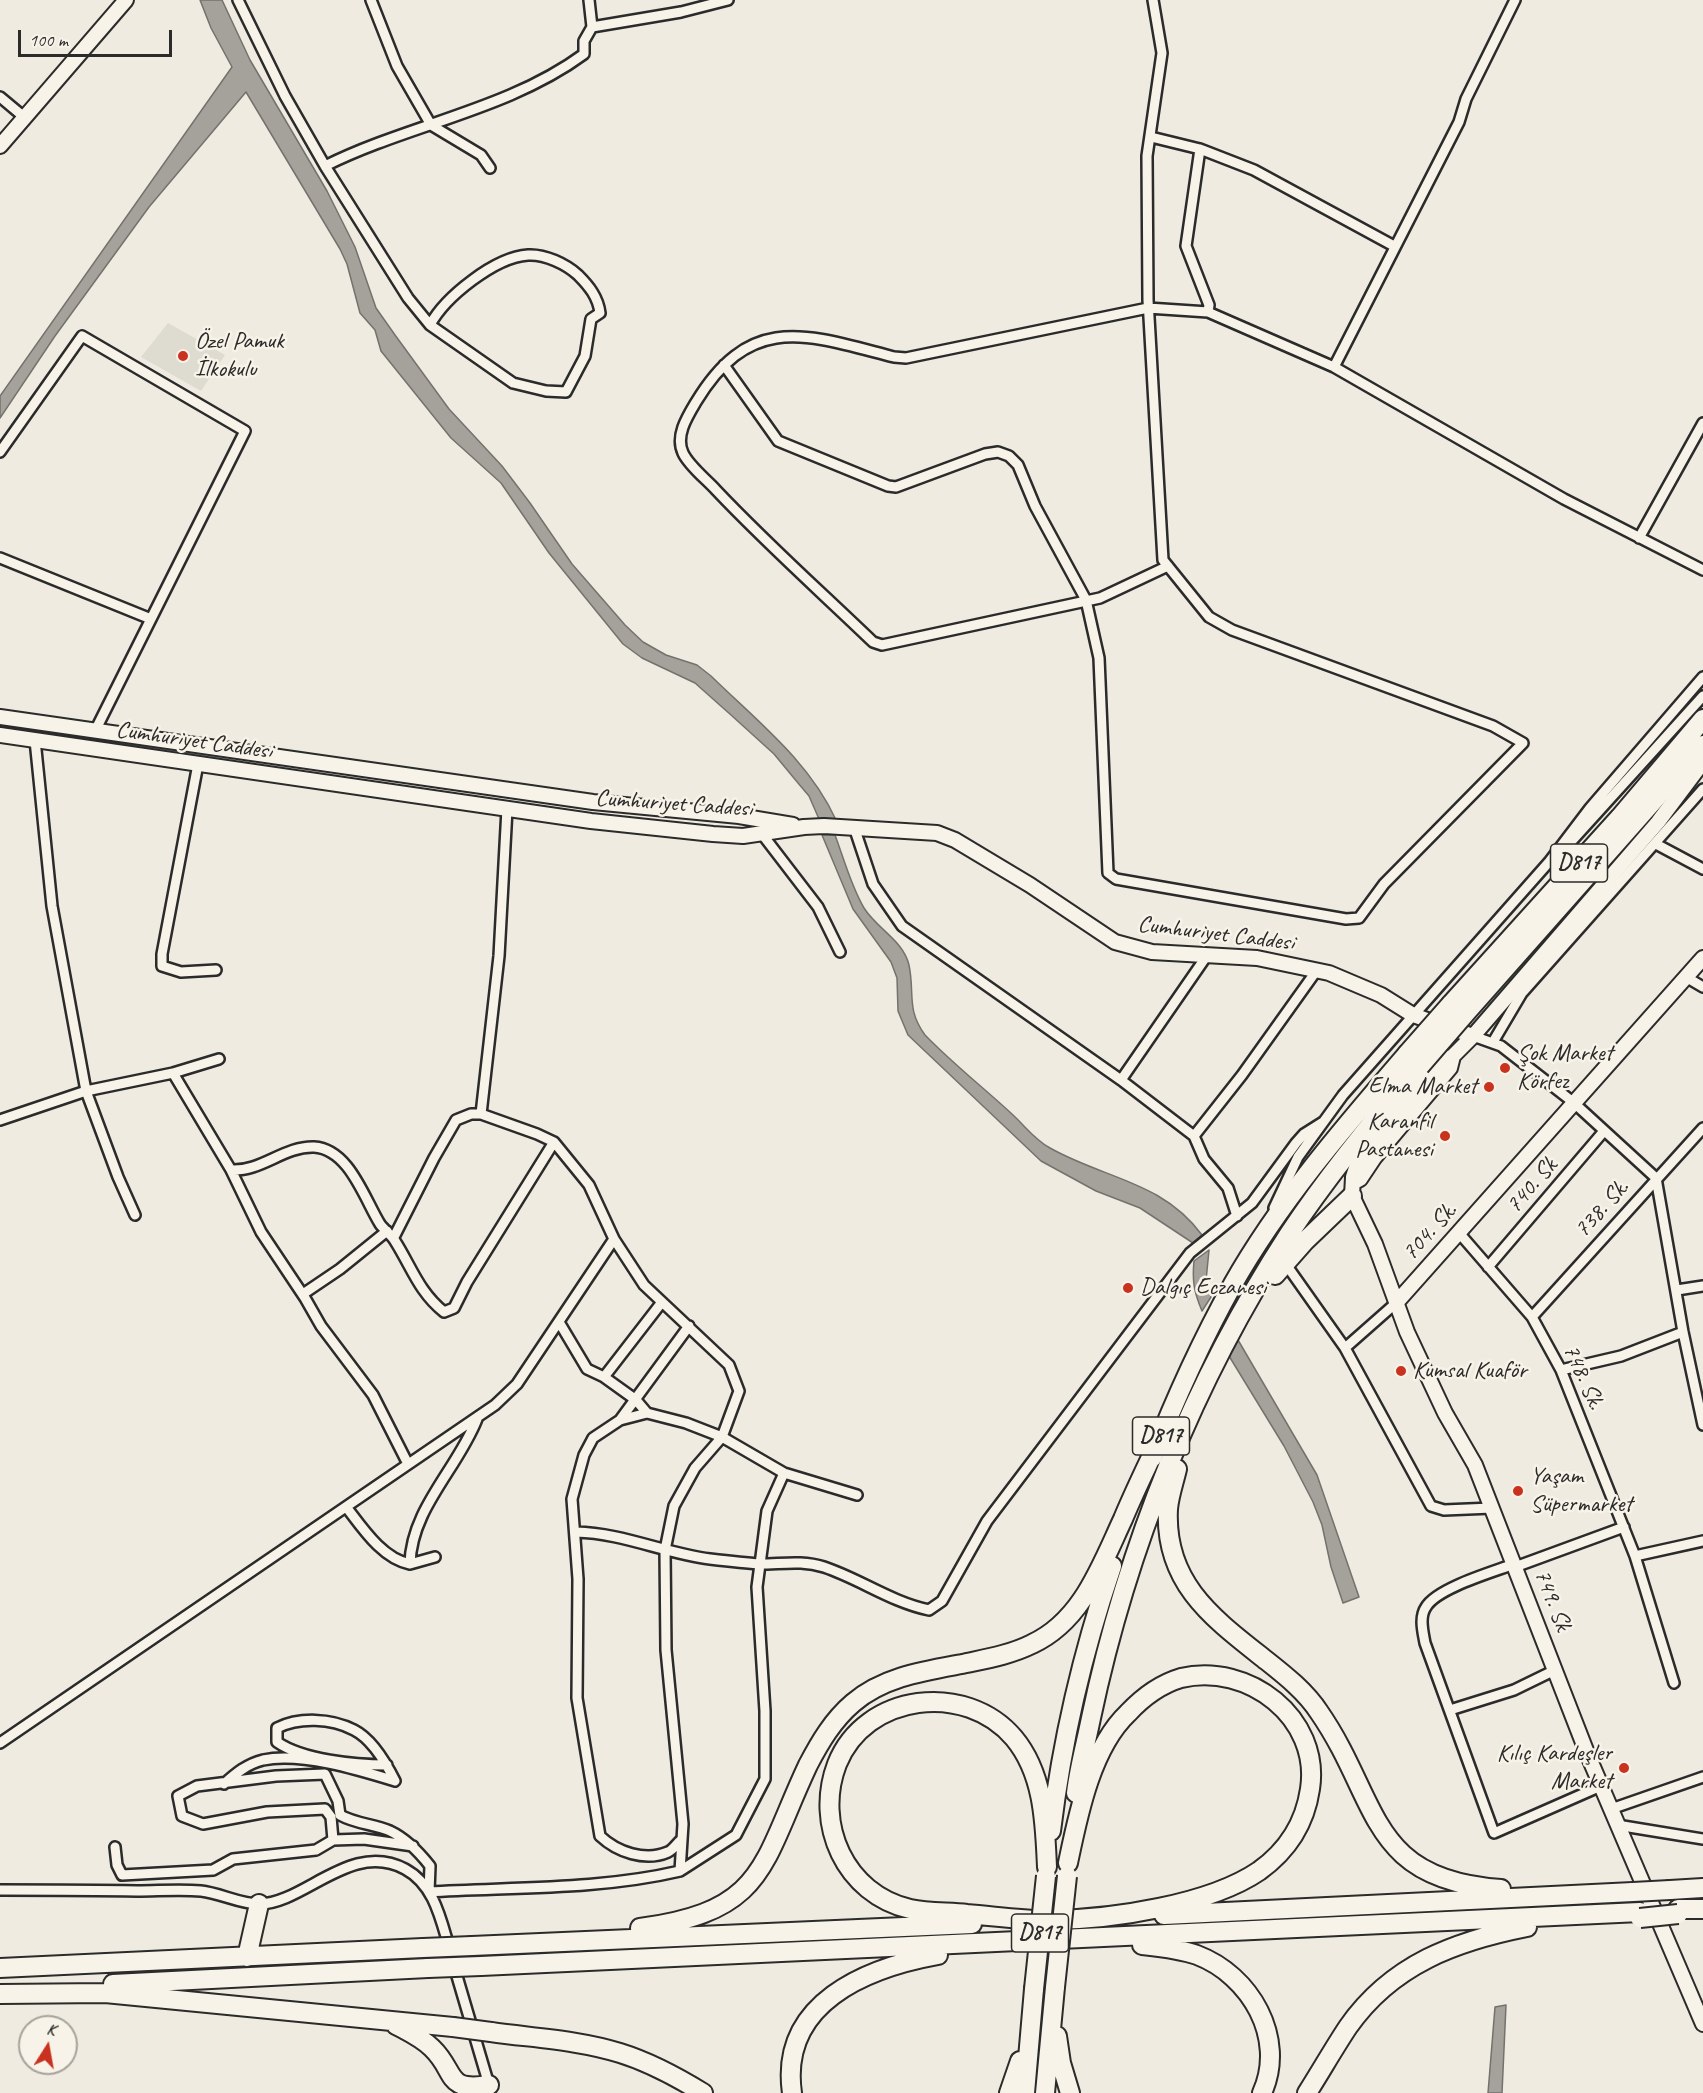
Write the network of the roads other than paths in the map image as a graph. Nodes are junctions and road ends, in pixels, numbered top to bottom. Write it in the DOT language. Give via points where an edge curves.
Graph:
graph roads {
  1 [pos="126,0"];
  2 [pos="238,0"];
  3 [pos="371,0"];
  4 [pos="589,0"];
  5 [pos="728,0"];
  6 [pos="1152,0"];
  7 [pos="1515,0"];
  8 [pos="592,27"];
  9 [pos="0,97"];
  10 [pos="24,117"];
  11 [pos="431,125"];
  12 [pos="1151,137"];
  13 [pos="0,146"];
  14 [pos="1200,149"];
  15 [pos="325,166"];
  16 [pos="490,168"];
  17 [pos="1394,246"];
  18 [pos="1149,308"];
  19 [pos="1208,312"];
  20 [pos="430,326"];
  21 [pos="724,365"];
  22 [pos="1334,367"];
  23 [pos="1703,423"];
  24 [pos="0,452"];
  25 [pos="1639,538"];
  26 [pos="0,558"];
  27 [pos="1168,566"];
  28 [pos="1703,570"];
  29 [pos="1086,600"];
  30 [pos="151,619"];
  31 [pos="1703,677"];
  32 [pos="1703,696"];
  33 [pos="0,717"];
  34 [pos="1703,719"];
  35 [pos="1664,722"];
  36 [pos="1674,729"];
  37 [pos="95,731"];
  38 [pos="0,735"];
  39 [pos="35,740"];
  40 [pos="1703,745"];
  41 [pos="1703,762"];
  42 [pos="198,764"];
  43 [pos="1703,789"];
  44 [pos="507,809"];
  45 [pos="804,826"];
  46 [pos="854,827"];
  47 [pos="762,834"];
  48 [pos="1656,844"];
  49 [pos="1549,862"];
  50 [pos="1703,869"];
  51 [pos="840,952"];
  52 [pos="1208,954"];
  53 [pos="1703,958"];
  54 [pos="216,970"];
  55 [pos="1317,970"];
  56 [pos="1686,977"];
  57 [pos="1703,987"];
  58 [pos="1457,1010"];
  59 [pos="1413,1015"];
  60 [pos="1473,1036"];
  61 [pos="1492,1042"];
  62 [pos="219,1059"];
  63 [pos="1414,1060"];
  64 [pos="173,1073"];
  65 [pos="1120,1080"];
  66 [pos="86,1091"];
  67 [pos="1573,1102"];
  68 [pos="481,1114"];
  69 [pos="0,1119"];
  70 [pos="1323,1122"];
  71 [pos="1703,1128"];
  72 [pos="1604,1131"];
  73 [pos="1194,1136"];
  74 [pos="554,1142"];
  75 [pos="231,1170"];
  76 [pos="1656,1178"];
  77 [pos="1353,1189"];
  78 [pos="135,1215"];
  79 [pos="1237,1216"];
  80 [pos="1270,1227"];
  81 [pos="390,1234"];
  82 [pos="1460,1234"];
  83 [pos="614,1239"];
  84 [pos="1285,1263"];
  85 [pos="1488,1267"];
  86 [pos="1703,1286"];
  87 [pos="1677,1290"];
  88 [pos="303,1294"];
  89 [pos="662,1302"];
  90 [pos="1248,1302"];
  91 [pos="1396,1303"];
  92 [pos="1532,1317"];
  93 [pos="558,1322"];
  94 [pos="689,1326"];
  95 [pos="1683,1332"];
  96 [pos="1345,1348"];
  97 [pos="1561,1370"];
  98 [pos="604,1377"];
  99 [pos="1200,1396"];
  100 [pos="636,1400"];
  101 [pos="646,1413"];
  102 [pos="477,1419"];
  103 [pos="620,1420"];
  104 [pos="1703,1425"];
  105 [pos="722,1437"];
  106 [pos="1155,1449"];
  107 [pos="408,1464"];
  108 [pos="784,1473"];
  109 [pos="857,1496"];
  110 [pos="347,1508"];
  111 [pos="1492,1508"];
  112 [pos="1624,1527"];
  113 [pos="576,1532"];
  114 [pos="1703,1541"];
  115 [pos="665,1550"];
  116 [pos="1635,1556"];
  117 [pos="435,1557"];
  118 [pos="410,1564"];
  119 [pos="761,1564"];
  120 [pos="1514,1565"];
  121 [pos="1555,1670"];
  122 [pos="1674,1683"];
  123 [pos="1450,1710"];
  124 [pos="0,1743"];
  125 [pos="387,1765"];
  126 [pos="1703,1777"];
  127 [pos="224,1784"];
  128 [pos="1601,1786"];
  129 [pos="1611,1809"];
  130 [pos="1617,1825"];
  131 [pos="682,1839"];
  132 [pos="1703,1839"];
  133 [pos="333,1840"];
  134 [pos="413,1846"];
  135 [pos="115,1847"];
  136 [pos="1068,1869"];
  137 [pos="680,1871"];
  138 [pos="1046,1871"];
  139 [pos="1703,1888"];
  140 [pos="0,1890"];
  141 [pos="429,1892"];
  142 [pos="1628,1892"];
  143 [pos="259,1904"];
  144 [pos="1703,1910"];
  145 [pos="1640,1915"];
  146 [pos="1052,1920"];
  147 [pos="1051,1941"];
  148 [pos="1029,1942"];
  149 [pos="477,1946"];
  150 [pos="247,1957"];
  151 [pos="0,1968"];
  152 [pos="0,1989"];
  153 [pos="1055,1991"];
  154 [pos="0,1994"];
  155 [pos="1033,1995"];
  156 [pos="386,2020"];
  157 [pos="1703,2024"];
  158 [pos="489,2085"];
  159 [pos="703,2093"];
  160 [pos="792,2093"];
  161 [pos="1009,2093"];
  162 [pos="1025,2093"];
  163 [pos="1045,2093"];
  164 [pos="1070,2093"];
  165 [pos="1262,2093"];
  166 [pos="1307,2093"];
  1 -- 10 [label="street"];
  2 -- 15 [label="street"];
  3 -- 11 [label="street" via="397,66"];
  4 -- 8 [label="street"];
  5 -- 8 [label="street"];
  6 -- 12 [label="street" via="1162,53"];
  7 -- 17 [label="street" via="1466,99 1459,122"];
  8 -- 11 [label="street" via="584,41 584,54 559,72"];
  9 -- 10 [label="street"];
  10 -- 13 [label="street"];
  11 -- 15 [label="street" via="359,149"];
  11 -- 16 [label="street" via="481,155"];
  12 -- 14 [label="street"];
  12 -- 18 [label="street" via="1147,156"];
  14 -- 17 [label="street" via="1254,170"];
  14 -- 19 [label="street" via="1185,246 1209,305"];
  15 -- 20 [label="street" via="402,289"];
  17 -- 22 [label="street"];
  18 -- 19 [label="street"];
  18 -- 21 [label="street" via="906,358 812,336 790,336 741,351"];
  18 -- 27 [label="street" via="1163,560"];
  19 -- 22 [label="street"];
  20 -- 20 [label="street" via="513,383 566,392 585,356 591,320 600,313 599,303 589,285 569,267 529,254 510,259 461,290 437,313"];
  21 -- 29 [label="street" via="778,441 888,486 896,487 985,454 998,452 1009,456 1018,465 1035,506"];
  21 -- 29 [label="street" via="709,380 690,412 679,440 684,455 873,642 882,645"];
  22 -- 25 [label="street"];
  23 -- 25 [label="street"];
  24 -- 30 [label="street" via="82,336 245,431"];
  25 -- 28 [label="street"];
  26 -- 30 [label="street"];
  27 -- 29 [label="street" via="1100,598"];
  27 -- 29 [label="street" via="1209,617 1232,630 1493,726 1522,743 1384,884 1359,918 1346,919 1116,879 1108,873 1099,658"];
  30 -- 37 [label="street"];
  31 -- 35 [label="street"];
  32 -- 36 [label="street"];
  33 -- 37 [label="street"];
  34 -- 58 [label="highway, D817"];
  35 -- 36 [label="street"];
  35 -- 49 [label="street"];
  36 -- 49 [label="street"];
  37 -- 45 [label="street" via="593,802"];
  38 -- 39 [label="street, Cumhuriyet Caddesi"];
  39 -- 42 [label="street, Cumhuriyet Caddesi"];
  39 -- 66 [label="street" via="52,906"];
  40 -- 58 [label="highway, D817"];
  41 -- 60 [label="street" via="1658,822"];
  42 -- 44 [label="street, Cumhuriyet Caddesi"];
  42 -- 54 [label="street" via="162,966 181,972"];
  43 -- 48 [label="street"];
  44 -- 47 [label="street, Cumhuriyet Caddesi" via="713,834"];
  44 -- 68 [label="street" via="498,964"];
  45 -- 46 [label="street, Cumhuriyet Caddesi"];
  45 -- 47 [label="street, Cumhuriyet Caddesi"];
  46 -- 52 [label="street, Cumhuriyet Caddesi" via="947,836 1115,942 1152,951"];
  46 -- 65 [label="street" via="873,884 902,926"];
  47 -- 51 [label="street" via="818,907"];
  48 -- 50 [label="street"];
  48 -- 61 [label="street" via="1522,993"];
  49 -- 59 [label="street"];
  52 -- 55 [label="street, Cumhuriyet Caddesi" via="1257,958"];
  52 -- 65 [label="street"];
  53 -- 56 [label="street, 704. Sk."];
  55 -- 59 [label="street, Cumhuriyet Caddesi" via="1347,979"];
  55 -- 73 [label="street"];
  56 -- 57 [label="street"];
  56 -- 67 [label="street, 704. Sk."];
  58 -- 63 [label="highway, D817, bridge"];
  59 -- 60 [label="street, Cumhuriyet Caddesi"];
  59 -- 70 [label="street"];
  60 -- 61 [label="street"];
  60 -- 77 [label="street" via="1453,1056 1450,1068 1374,1158"];
  61 -- 67 [label="street"];
  62 -- 64 [label="street"];
  63 -- 80 [label="highway, D817" via="1357,1112"];
  63 -- 90 [label="highway, D817" via="1290,1233"];
  64 -- 66 [label="street"];
  64 -- 75 [label="street"];
  65 -- 73 [label="street"];
  66 -- 69 [label="street"];
  66 -- 78 [label="street"];
  67 -- 72 [label="street"];
  67 -- 82 [label="street, 704. Sk."];
  68 -- 74 [label="street"];
  68 -- 81 [label="street" via="456,1120"];
  70 -- 79 [label="street" via="1304,1134 1252,1203"];
  70 -- 80 [label="street" via="1282,1187"];
  71 -- 76 [label="street, 738. Sk."];
  72 -- 76 [label="street"];
  72 -- 85 [label="street, 740. Sk"];
  73 -- 79 [label="street" via="1204,1159 1228,1188"];
  74 -- 81 [label="street" via="454,1308 444,1312 427,1299"];
  74 -- 83 [label="street" via="589,1185"];
  75 -- 81 [label="street" via="251,1168 296,1148 329,1150 343,1162"];
  75 -- 88 [label="street" via="261,1232"];
  76 -- 87 [label="street"];
  76 -- 92 [label="street, 738. Sk."];
  77 -- 84 [label="highway"];
  77 -- 91 [label="street, 749. Sk"];
  79 -- 119 [label="street" via="1190,1253 987,1521 942,1601 929,1610 824,1567 800,1562"];
  80 -- 106 [label="highway, D817" via="1228,1294"];
  81 -- 88 [label="street"];
  82 -- 85 [label="street, 748. Sk."];
  82 -- 91 [label="street, 704. Sk."];
  83 -- 89 [label="street" via="644,1285"];
  83 -- 93 [label="street"];
  84 -- 90 [label="highway"];
  84 -- 96 [label="street"];
  85 -- 92 [label="street, 748. Sk."];
  86 -- 87 [label="street"];
  87 -- 95 [label="street"];
  88 -- 107 [label="street" via="321,1326 367,1385"];
  89 -- 94 [label="street"];
  89 -- 98 [label="street"];
  90 -- 99 [label="highway, D817"];
  91 -- 96 [label="street, 704. Sk."];
  91 -- 111 [label="street, 749. Sk"];
  92 -- 97 [label="street, 748. Sk."];
  93 -- 98 [label="street" via="587,1370"];
  93 -- 102 [label="street" via="517,1383"];
  94 -- 100 [label="street"];
  94 -- 105 [label="street" via="729,1365 739,1390"];
  95 -- 97 [label="street" via="1621,1356"];
  95 -- 104 [label="street"];
  96 -- 111 [label="street" via="1431,1506 1444,1510"];
  97 -- 112 [label="street, 748. Sk."];
  98 -- 100 [label="street"];
  99 -- 136 [label="highway, D817" via="1171,1460 1122,1597 1102,1668 1076,1790"];
  99 -- 142 [label="highway" via="1168,1507 1169,1542 1178,1569 1193,1596 1216,1621 1296,1685 1319,1711 1386,1838 1424,1871 1451,1882 1483,1888"];
  100 -- 101 [label="street"];
  100 -- 103 [label="street"];
  101 -- 103 [label="street"];
  101 -- 105 [label="street"];
  102 -- 107 [label="street"];
  102 -- 118 [label="street" via="417,1528"];
  103 -- 113 [label="street" via="593,1438 584,1455 572,1499"];
  105 -- 108 [label="street"];
  105 -- 115 [label="street" via="695,1468 674,1506"];
  106 -- 138 [label="highway, D817" via="1108,1578 1083,1663 1058,1781"];
  106 -- 149 [label="highway" via="1096,1578 1070,1616 1032,1644 998,1656 912,1674 882,1684 854,1702 832,1724 816,1749 780,1835 747,1888 699,1916 662,1925"];
  107 -- 110 [label="street"];
  108 -- 109 [label="street"];
  108 -- 119 [label="street" via="767,1511"];
  110 -- 118 [label="street" via="377,1544 398,1562"];
  110 -- 124 [label="street"];
  111 -- 120 [label="street, 749. Sk"];
  112 -- 116 [label="street, 748. Sk."];
  112 -- 120 [label="street"];
  113 -- 115 [label="street" via="604,1533"];
  113 -- 131 [label="street" via="577,1698 600,1836 611,1847 638,1856 669,1852"];
  114 -- 116 [label="street"];
  115 -- 119 [label="street"];
  115 -- 131 [label="street" via="666,1650"];
  116 -- 122 [label="street, 748. Sk."];
  117 -- 118 [label="street"];
  119 -- 137 [label="street" via="757,1587 765,1779 736,1835"];
  120 -- 121 [label="street, 749. Sk"];
  120 -- 123 [label="street" via="1440,1594 1425,1607 1425,1643"];
  121 -- 123 [label="street" via="1515,1690"];
  121 -- 128 [label="street, 749. Sk"];
  123 -- 128 [label="street" via="1494,1833"];
  125 -- 125 [label="street" via="356,1731 339,1725 293,1720 276,1728 277,1742 301,1754 355,1765"];
  125 -- 127 [label="street" via="396,1781 308,1761 264,1760 239,1770"];
  126 -- 129 [label="street"];
  127 -- 133 [label="street" via="196,1786 178,1796 182,1816 203,1824 267,1812 325,1809 331,1816"];
  127 -- 134 [label="street" via="325,1774 340,1815 354,1823 390,1831"];
  128 -- 129 [label="street, 749. Sk"];
  129 -- 130 [label="street, 749. Sk"];
  130 -- 132 [label="street"];
  130 -- 157 [label="street, 749. Sk"];
  131 -- 137 [label="street"];
  133 -- 134 [label="street" via="364,1839"];
  133 -- 135 [label="street" via="316,1850 233,1859 213,1870 122,1875"];
  134 -- 141 [label="street" via="430,1866"];
  136 -- 146 [label="highway" via="1083,1800 1107,1741 1125,1715 1151,1692 1180,1679 1210,1675 1241,1680 1269,1695 1288,1713 1302,1735 1310,1759 1311,1784 1296,1833 1280,1853 1230,1887 1185,1901 1140,1911"];
  136 -- 153 [label="highway, D817, bridge"];
  137 -- 141 [label="street" via="624,1881"];
  138 -- 146 [label="highway" via="1045,1822 1033,1773 1015,1739 995,1720 968,1707 935,1701 908,1703 883,1713 860,1729 842,1753 832,1778 831,1837 843,1861 861,1883 910,1909"];
  138 -- 155 [label="highway, D817, bridge"];
  139 -- 142 [label="highway, bridge"];
  140 -- 143 [label="street" via="201,1891"];
  141 -- 143 [label="street" via="405,1869 383,1862 365,1863 333,1872 279,1899"];
  141 -- 158 [label="street" via="438,1908"];
  142 -- 146 [label="highway"];
  143 -- 150 [label="highway"];
  144 -- 145 [label="highway"];
  145 -- 147 [label="highway"];
  145 -- 166 [label="highway" via="1533,1926 1480,1936 1443,1949 1404,1971 1374,1996 1349,2025"];
  146 -- 149 [label="highway"];
  147 -- 148 [label="highway"];
  147 -- 165 [label="highway" via="1166,1948 1197,1955 1221,1968 1245,1988 1260,2012 1269,2061"];
  148 -- 152 [label="highway, bridge"];
  148 -- 160 [label="highway" via="918,1959 848,1984 822,2002 806,2024 793,2052"];
  149 -- 150 [label="highway, bridge"];
  150 -- 151 [label="highway"];
  153 -- 163 [label="highway, D817"];
  153 -- 164 [label="highway" via="1061,2063"];
  154 -- 156 [label="highway" via="105,1993"];
  155 -- 161 [label="highway" via="1018,2071"];
  155 -- 162 [label="highway, D817"];
  156 -- 158 [label="highway" via="433,2049 453,2082 462,2087"];
  156 -- 159 [label="highway, bridge" via="585,2044 620,2052 668,2072"];
}
